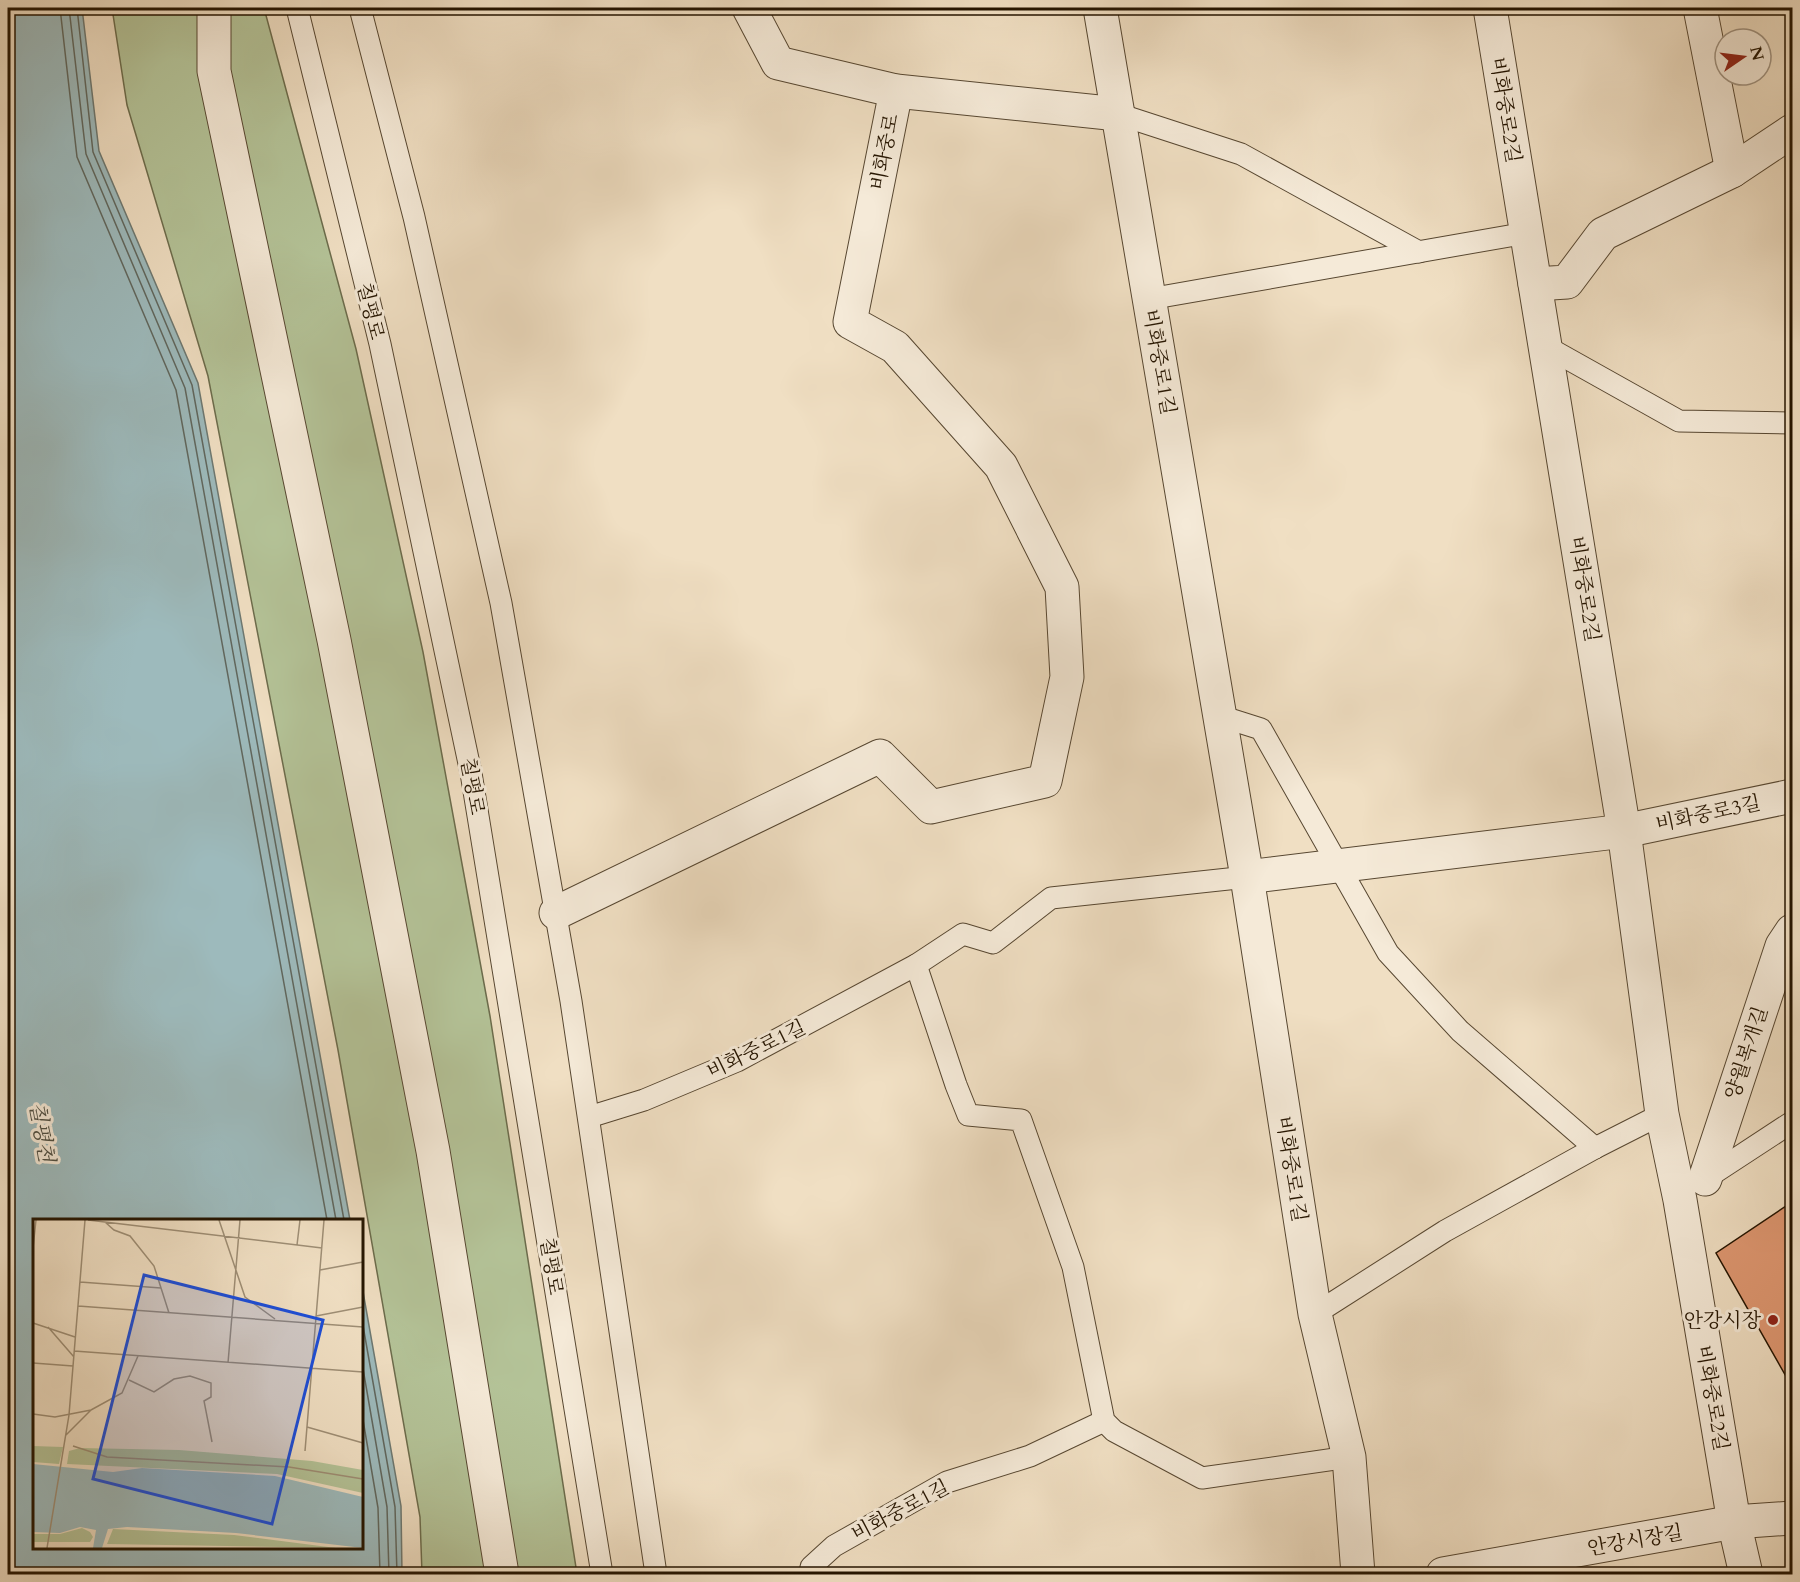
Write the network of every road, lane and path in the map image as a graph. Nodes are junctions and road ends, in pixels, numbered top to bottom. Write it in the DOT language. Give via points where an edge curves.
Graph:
graph roads {
  1 [pos="214,8"];
  2 [pos="297,8"];
  3 [pos="360,8"];
  4 [pos="749,8"];
  5 [pos="1100,8"];
  6 [pos="1490,8"];
  7 [pos="1700,8"];
  8 [pos="896,91"];
  9 [pos="1118,114"];
  10 [pos="1792,131"];
  11 [pos="1732,171"];
  12 [pos="1526,233"];
  13 [pos="1419,252"];
  14 [pos="1535,284"];
  15 [pos="1149,299"];
  16 [pos="1545,346"];
  17 [pos="1792,423"];
  18 [pos="1220,716"];
  19 [pos="1792,796"];
  20 [pos="1624,831"];
  21 [pos="1339,865"];
  22 [pos="1247,878"];
  23 [pos="556,913"];
  24 [pos="1792,931"];
  25 [pos="916,965"];
  26 [pos="1662,1114"];
  27 [pos="589,1118"];
  28 [pos="1792,1122"];
  29 [pos="1595,1148"];
  30 [pos="1705,1179"];
  31 [pos="1680,1200"];
  32 [pos="1315,1314"];
  33 [pos="1104,1420"];
  34 [pos="1349,1457"];
  35 [pos="1792,1518"];
  36 [pos="1734,1522"];
  37 [pos="502,1575"];
  38 [pos="602,1575"];
  39 [pos="656,1575"];
  40 [pos="816,1575"];
  41 [pos="1358,1575"];
  42 [pos="1443,1575"];
  43 [pos="1746,1575"];
  1 -- 37 [label="street" via="214,71 334,640 433,1150"];
  2 -- 38 [label="lane, 칠평로" via="380,344 471,772"];
  3 -- 23 [label="lane" via="414,217 501,603"];
  4 -- 8 [label="street, 비화중로" via="778,63"];
  5 -- 9 [label="street, 비화중로1길"];
  6 -- 12 [label="street, 비화중로2길"];
  7 -- 11 [label="street"];
  8 -- 9 [label="street"];
  8 -- 23 [label="street, 비화중로" via="850,322 895,347 1001,466 1062,587 1067,677 1045,781 931,807 880,756"];
  9 -- 13 [label="lane" via="1241,154"];
  9 -- 15 [label="street, 비화중로1길"];
  10 -- 11 [label="street"];
  11 -- 14 [label="street" via="1603,234 1567,282"];
  12 -- 13 [label="lane"];
  12 -- 14 [label="street, 비화중로2길"];
  13 -- 15 [label="lane"];
  14 -- 16 [label="street, 비화중로2길"];
  15 -- 18 [label="street, 비화중로1길"];
  16 -- 17 [label="lane" via="1679,421"];
  16 -- 20 [label="street, 비화중로2길"];
  18 -- 21 [label="lane" via="1261,729"];
  18 -- 22 [label="street, 비화중로1길"];
  19 -- 20 [label="street, 비화중로3길"];
  20 -- 21 [label="street"];
  20 -- 26 [label="street, 비화중로2길"];
  21 -- 22 [label="street"];
  21 -- 29 [label="lane" via="1396,962 1460,1031"];
  22 -- 25 [label="lane, 비화중로1길" via="1052,898 993,943 963,934"];
  22 -- 32 [label="street, 비화중로1길"];
  23 -- 27 [label="lane"];
  24 -- 30 [label="street, 양월복개길" via="1782,946"];
  25 -- 27 [label="lane, 비화중로1길" via="737,1061"];
  25 -- 33 [label="lane" via="968,1115 1021,1120 1073,1267"];
  26 -- 29 [label="lane"];
  26 -- 31 [label="street, 비화중로2길"];
  27 -- 39 [label="lane"];
  28 -- 30 [label="lane"];
  29 -- 32 [label="lane" via="1445,1232"];
  30 -- 31 [label="lane"];
  31 -- 36 [label="street, 비화중로2길"];
  32 -- 34 [label="street, 비화중로1길"];
  33 -- 34 [label="lane" via="1114,1431 1202,1478"];
  33 -- 40 [label="lane, 비화중로1길" via="1030,1456 947,1482 834,1546 811,1567"];
  34 -- 41 [label="street, 비화중로1길"];
  35 -- 36 [label="street, 안강시장길"];
  36 -- 42 [label="street, 안강시장길"];
  36 -- 43 [label="street, 비화중로2길"];
}
